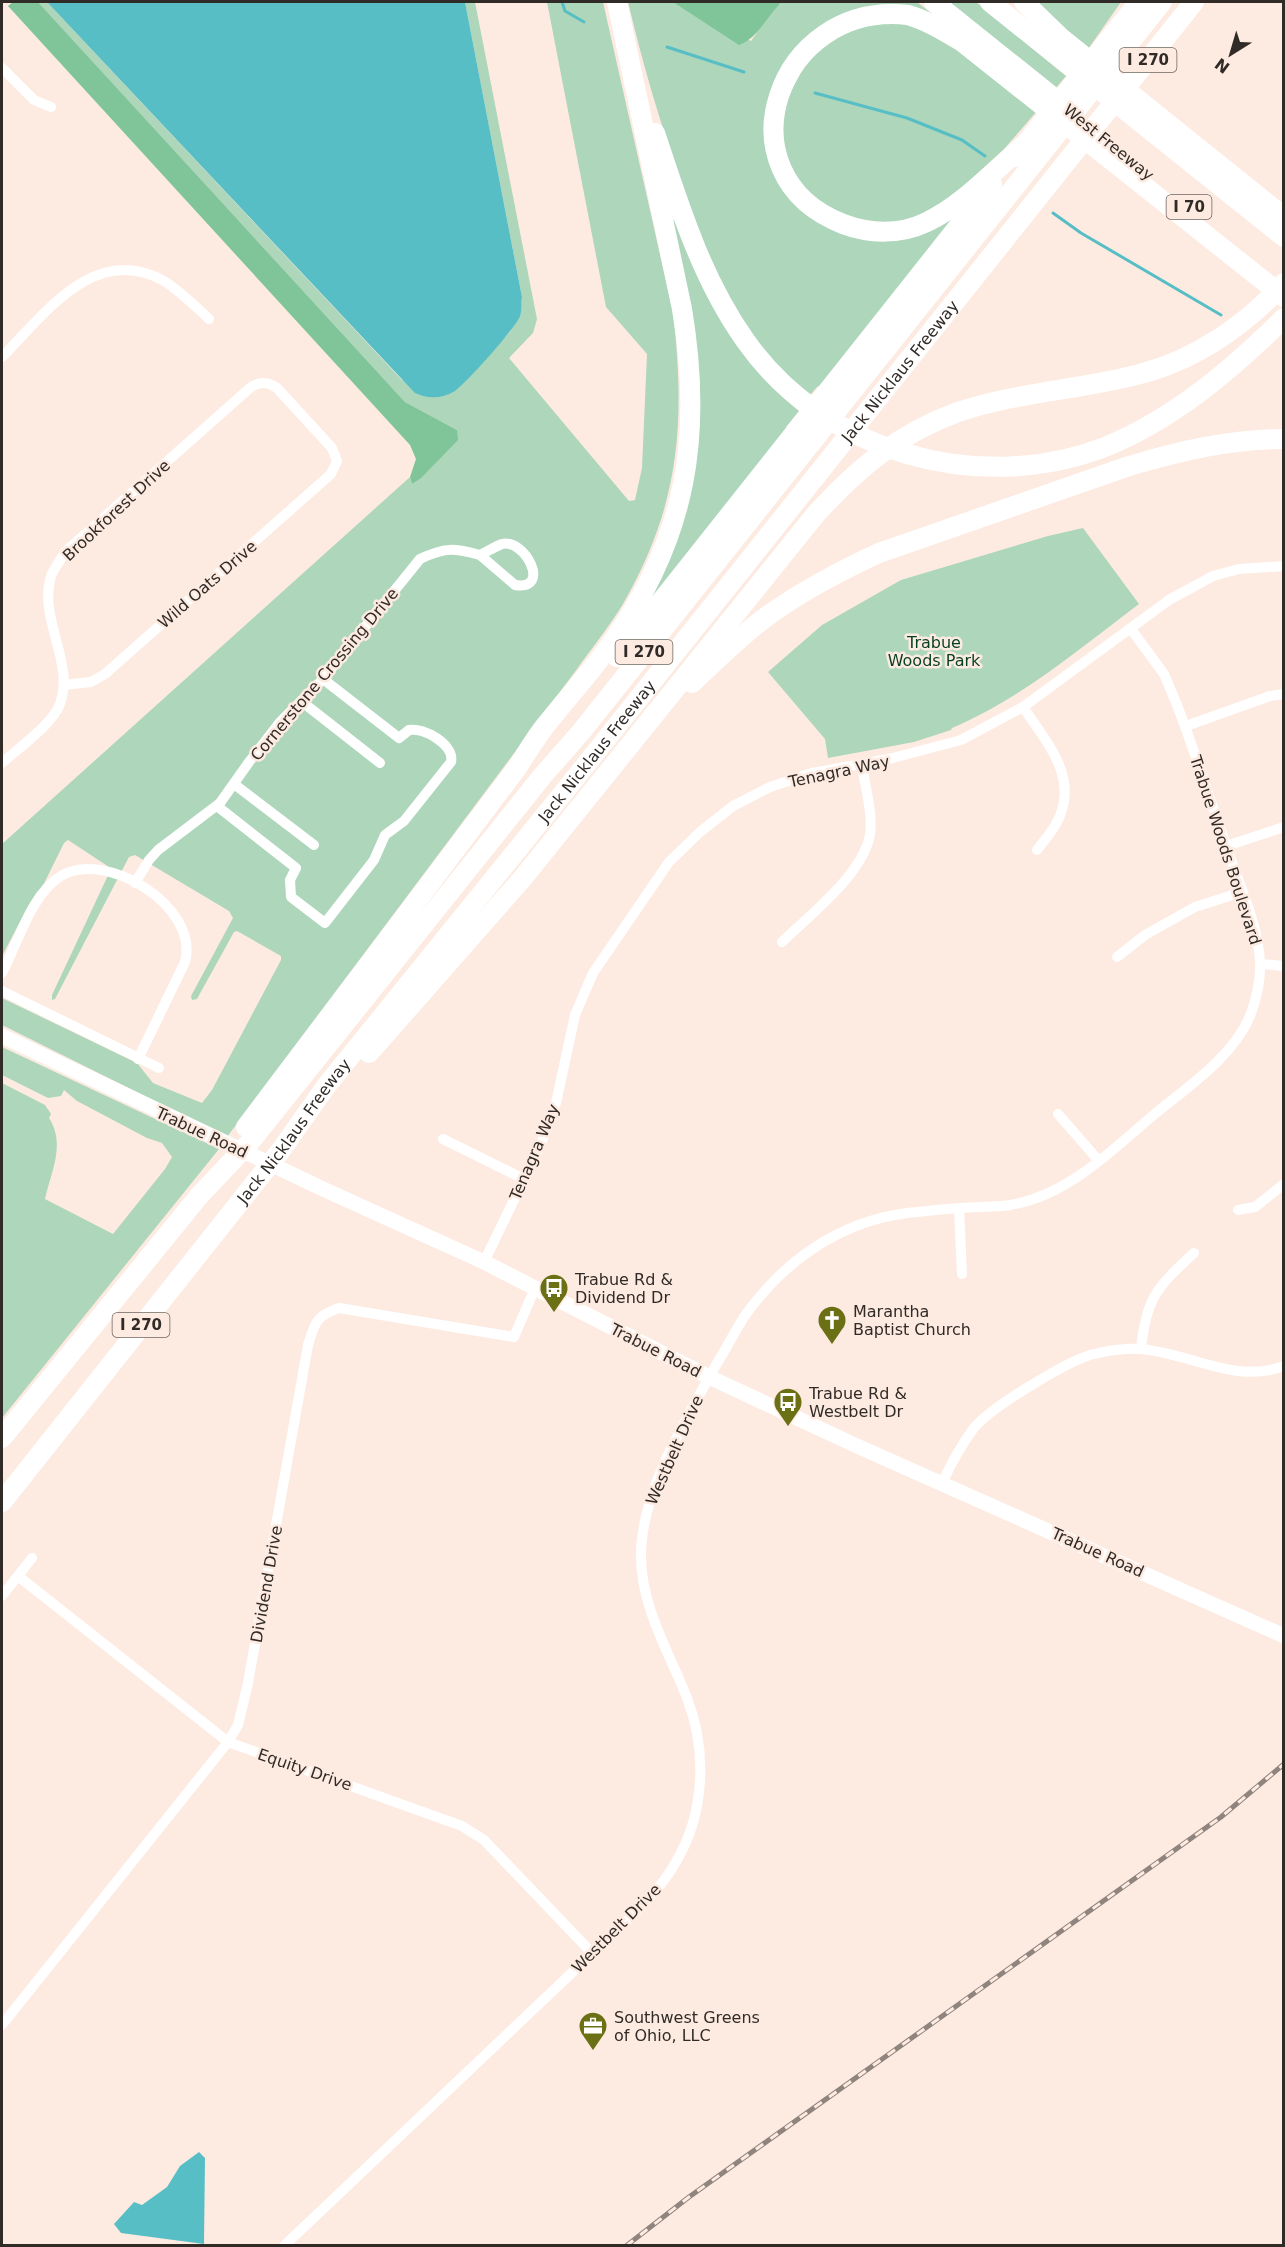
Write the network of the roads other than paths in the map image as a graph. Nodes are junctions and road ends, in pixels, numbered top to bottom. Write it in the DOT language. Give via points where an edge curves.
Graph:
graph roads {
  1 [pos="617,2"];
  2 [pos="934,2"];
  3 [pos="990,2"];
  4 [pos="1024,2"];
  5 [pos="1133,2"];
  6 [pos="1139,2"];
  7 [pos="1162,2"];
  8 [pos="1194,2"];
  9 [pos="624,27"];
  10 [pos="1108,40"];
  11 [pos="1055,43"];
  12 [pos="2,68"];
  13 [pos="1024,82"];
  14 [pos="51,107"];
  15 [pos="1023,146"];
  16 [pos="1281,229"];
  17 [pos="1251,264"];
  18 [pos="1284,283"];
  19 [pos="1284,297"];
  20 [pos="1284,318"];
  21 [pos="209,319"];
  22 [pos="2,357"];
  23 [pos="266,382"];
  24 [pos="1284,439"];
  25 [pos="480,555"];
  26 [pos="1284,566"];
  27 [pos="1131,628"];
  28 [pos="323,679"];
  29 [pos="64,685"];
  30 [pos="1284,694"];
  31 [pos="301,701"];
  32 [pos="1023,707"];
  33 [pos="650,720"];
  34 [pos="1185,726"];
  35 [pos="2,763"];
  36 [pos="380,763"];
  37 [pos="862,765"];
  38 [pos="517,768"];
  39 [pos="234,784"];
  40 [pos="217,806"];
  41 [pos="1284,827"];
  42 [pos="314,845"];
  43 [pos="1226,846"];
  44 [pos="1037,850"];
  45 [pos="135,883"];
  46 [pos="1242,892"];
  47 [pos="782,942"];
  48 [pos="1117,957"];
  49 [pos="1261,964"];
  50 [pos="1284,966"];
  51 [pos="2,973"];
  52 [pos="2,991"];
  53 [pos="2,1036"];
  54 [pos="138,1059"];
  55 [pos="159,1068"];
  56 [pos="1058,1114"];
  57 [pos="443,1139"];
  58 [pos="281,1150"];
  59 [pos="1099,1161"];
  60 [pos="524,1179"];
  61 [pos="1284,1184"];
  62 [pos="199,1196"];
  63 [pos="959,1208"];
  64 [pos="1238,1210"];
  65 [pos="1194,1253"];
  66 [pos="484,1262"];
  67 [pos="962,1274"];
  68 [pos="535,1288"];
  69 [pos="1141,1349"];
  70 [pos="1284,1366"];
  71 [pos="709,1377"];
  72 [pos="2,1438"];
  73 [pos="942,1483"];
  74 [pos="2,1502"];
  75 [pos="32,1558"];
  76 [pos="18,1576"];
  77 [pos="2,1596"];
  78 [pos="1284,1636"];
  79 [pos="228,1742"];
  80 [pos="592,1953"];
  81 [pos="2,2025"];
  82 [pos="284,2246"];
  1 -- 9 [label="highway"];
  2 -- 13 [label="highway"];
  3 -- 11 [label="highway"];
  4 -- 11 [label="highway"];
  5 -- 10 [label="highway"];
  6 -- 10 [label="highway"];
  7 -- 62 [label="highway, Jack Nicklaus Freeway / I 270" via="250,1142"];
  8 -- 58 [label="highway, Jack Nicklaus Freeway / I 270" via="327,1085"];
  9 -- 20 [label="highway" via="688,232 722,305 746,342 796,395 842,427 896,451 977,467 1028,465 1104,447 1179,408"];
  9 -- 38 [label="highway" via="689,351 689,456 670,531 644,590 611,644"];
  10 -- 15 [label="highway"];
  11 -- 16 [label="highway, I 70"];
  12 -- 14 [label="street" via="34,100"];
  13 -- 15 [label="highway" via="926,22 908,15 871,11 834,21 807,41 779,85 773,114 778,158 788,181 817,211 855,228 875,232 895,232 927,222 963,198"];
  13 -- 17 [label="highway, West Freeway / I 70"];
  15 -- 38 [label="highway" via="602,675"];
  17 -- 18 [label="highway, West Freeway / I 70"];
  17 -- 19 [label="highway"];
  18 -- 33 [label="highway" via="1226,334 1170,364 1111,381 989,403 931,423 882,451 864,464 816,514"];
  21 -- 22 [label="street" via="171,286 154,277 137,271 110,270 88,278 67,293"];
  23 -- 29 [label="street, Brookforest Drive" via="251,387 65,552 51,576 49,604"];
  23 -- 29 [label="street, Wild Oats Drive" via="277,388 332,448 337,461 331,474 105,674 91,682"];
  24 -- 33 [label="highway" via="1238,441 1168,454 879,553 840,571 772,612"];
  25 -- 25 [label="street, Cornerstone Crossing Drive" via="502,544 512,545 530,560 534,576 528,584 515,585"];
  25 -- 28 [label="street, Cornerstone Crossing Drive" via="454,548 436,551 420,560"];
  26 -- 27 [label="street, Tenagra Way" via="1239,569 1213,576 1169,600"];
  27 -- 32 [label="street, Tenagra Way"];
  27 -- 34 [label="street, Trabue Woods Boulevard" via="1164,674"];
  28 -- 31 [label="street, Cornerstone Crossing Drive"];
  28 -- 40 [label="street" via="399,738 409,730 424,730 453,756 404,821 386,835 374,860 325,924 291,897 289,886 296,868"];
  29 -- 35 [label="street" via="59,706 46,723"];
  30 -- 34 [label="street"];
  31 -- 36 [label="street"];
  31 -- 39 [label="street, Cornerstone Crossing Drive" via="280,722"];
  32 -- 37 [label="street, Tenagra Way" via="961,740"];
  32 -- 44 [label="street" via="1058,760 1066,792 1056,824"];
  33 -- 58 [label="highway" via="522,879"];
  34 -- 43 [label="street, Trabue Woods Boulevard"];
  37 -- 47 [label="street" via="871,820 862,856 840,886"];
  37 -- 60 [label="street, Tenagra Way" via="812,773 752,796 700,832 669,862 593,973 575,1015 556,1103"];
  38 -- 62 [label="highway" via="240,1134"];
  39 -- 40 [label="street, Cornerstone Crossing Drive"];
  39 -- 42 [label="street"];
  40 -- 45 [label="street, Cornerstone Crossing Drive" via="158,850"];
  41 -- 43 [label="street"];
  43 -- 46 [label="street, Trabue Woods Boulevard"];
  45 -- 51 [label="street" via="90,868 63,874 38,898"];
  45 -- 54 [label="street" via="173,911 183,928 187,950 185,962"];
  46 -- 48 [label="street" via="1195,907 1145,935"];
  46 -- 49 [label="street, Trabue Woods Boulevard"];
  49 -- 50 [label="street"];
  49 -- 59 [label="street, Trabue Woods Boulevard" via="1249,1019 1233,1044"];
  52 -- 54 [label="street"];
  53 -- 66 [label="main road, Trabue Road"];
  54 -- 55 [label="street"];
  56 -- 59 [label="street"];
  57 -- 60 [label="street"];
  58 -- 74 [label="highway, Jack Nicklaus Freeway / I 270"];
  59 -- 63 [label="street, Trabue Woods Boulevard" via="1065,1185 1034,1198 1011,1205"];
  60 -- 66 [label="street, Tenagra Way"];
  61 -- 64 [label="street" via="1255,1208"];
  62 -- 72 [label="highway, Jack Nicklaus Freeway / I 270"];
  63 -- 67 [label="street"];
  63 -- 71 [label="street, Trabue Woods Boulevard" via="886,1216 843,1231 815,1247 762,1292"];
  65 -- 69 [label="street" via="1167,1277 1151,1300"];
  66 -- 68 [label="main road, Trabue Road"];
  68 -- 71 [label="main road, Trabue Road"];
  68 -- 79 [label="street, Dividend Drive" via="514,1337 339,1308 323,1314 314,1325 248,1683 238,1725"];
  69 -- 70 [label="street" via="1244,1372"];
  69 -- 73 [label="street" via="1090,1355 1006,1402 976,1426 952,1460"];
  71 -- 73 [label="main road, Trabue Road"];
  71 -- 80 [label="street, Westbelt Drive" via="654,1486 641,1547 642,1580 650,1612 697,1731 700,1765 696,1810 671,1870 645,1902"];
  73 -- 78 [label="main road, Trabue Road"];
  75 -- 76 [label="street"];
  76 -- 77 [label="street"];
  76 -- 79 [label="street, Equity Drive"];
  79 -- 80 [label="street, Equity Drive" via="462,1826 484,1840"];
  79 -- 81 [label="street, Dividend Drive"];
  80 -- 82 [label="street, Westbelt Drive"];
}
